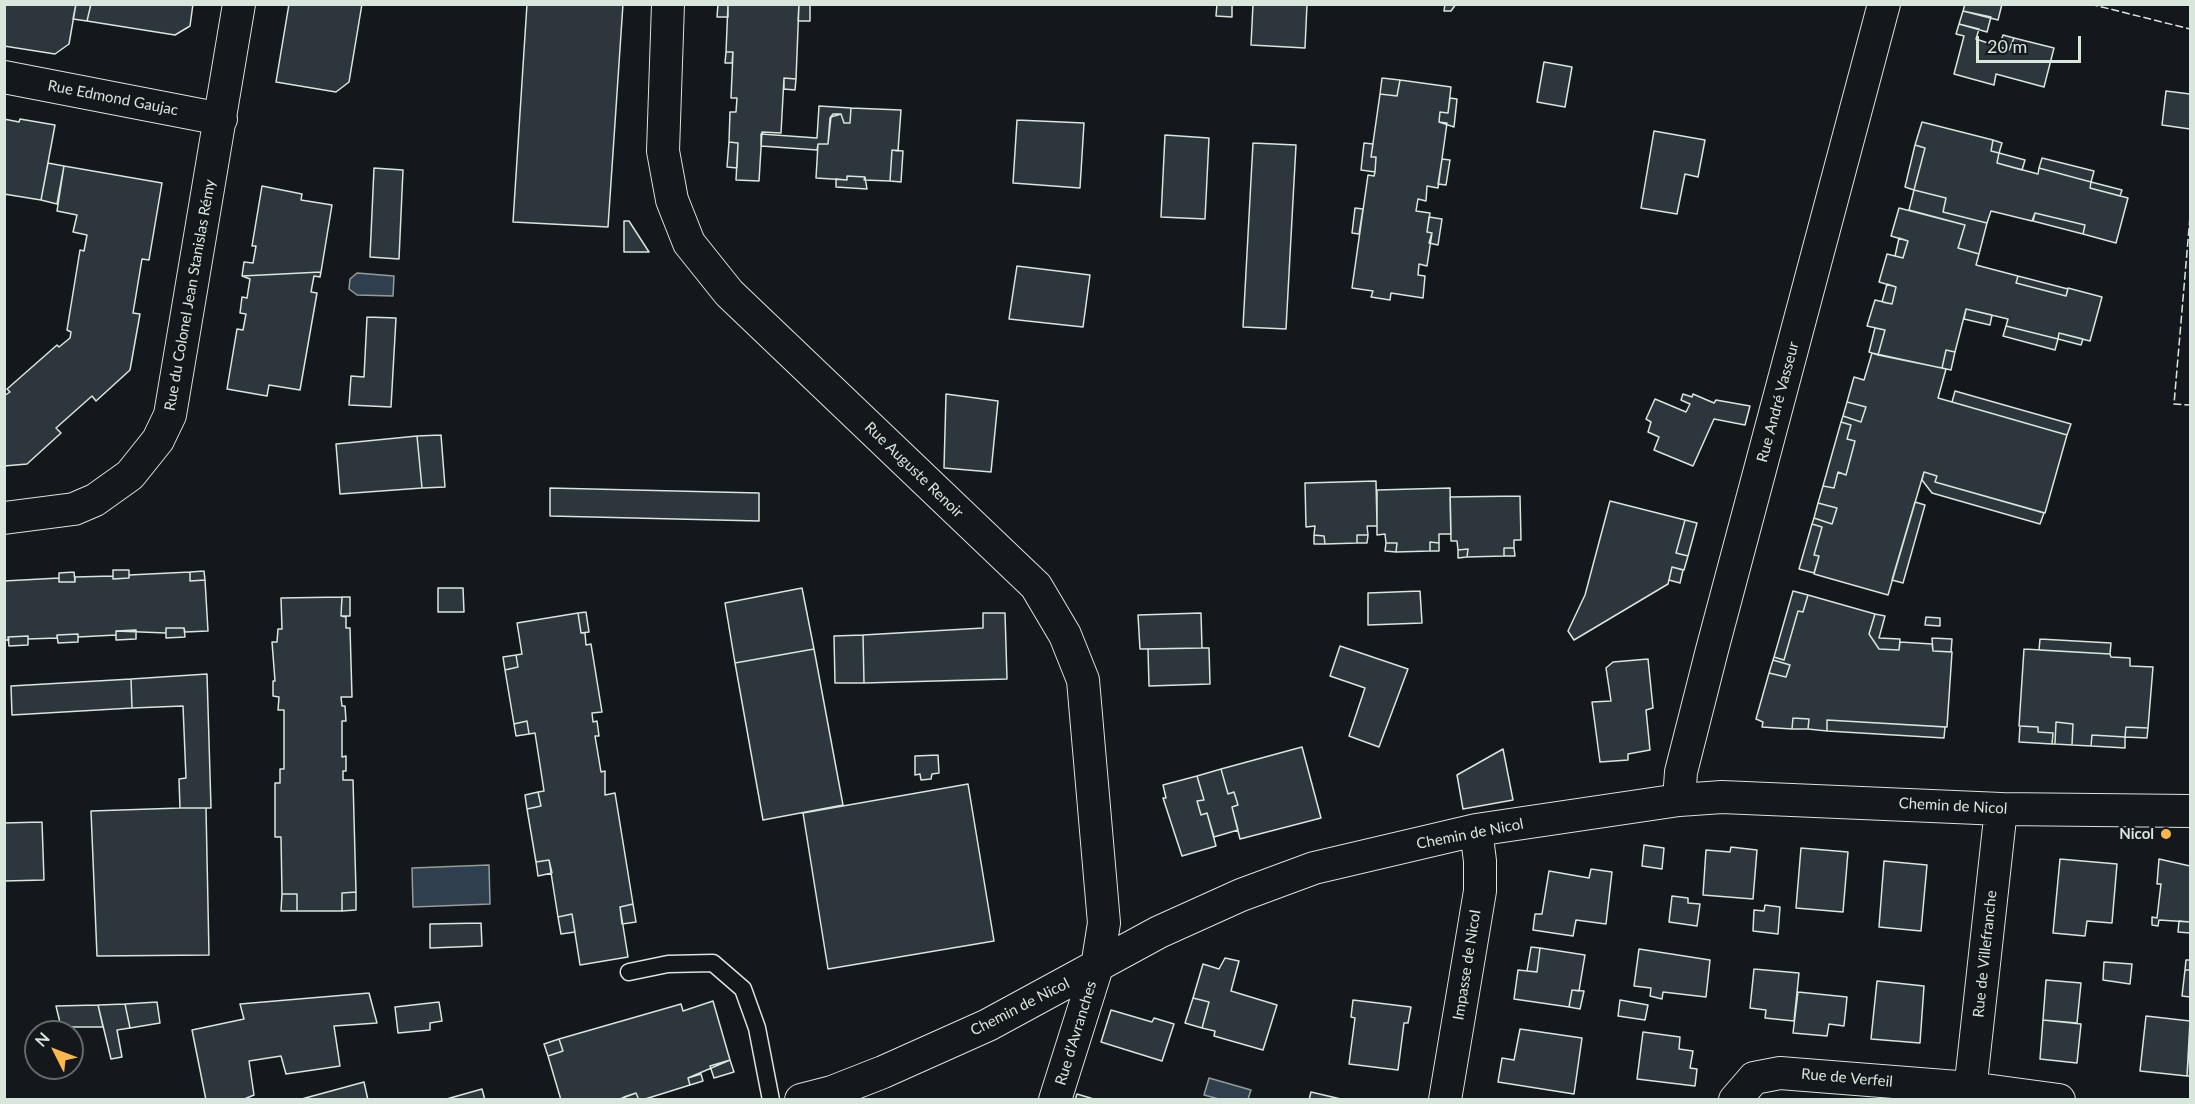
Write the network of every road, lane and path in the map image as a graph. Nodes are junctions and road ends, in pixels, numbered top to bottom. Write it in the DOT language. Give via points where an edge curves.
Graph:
graph roads {
  1 [pos="239,4"];
  2 [pos="668,4"];
  3 [pos="1884,4"];
  4 [pos="4,77"];
  5 [pos="221,118"];
  6 [pos="4,518"];
  7 [pos="1679,800"];
  8 [pos="2001,809"];
  9 [pos="2190,811"];
  10 [pos="1476,830"];
  11 [pos="1097,967"];
  12 [pos="629,972"];
  13 [pos="1969,1094"];
  14 [pos="771,1100"];
  15 [pos="801,1100"];
  16 [pos="1055,1100"];
  17 [pos="1445,1100"];
  18 [pos="1735,1100"];
  19 [pos="2059,1100"];
  1 -- 5 [label="street, Rue du Colonel Jean Stanislas Rémy"];
  2 -- 11 [label="street, Rue Auguste Renoir" via="663,151 672,200 689,243 729,292 1036,586 1065,635 1083,680 1092,770 1104,924"];
  3 -- 7 [label="street, Rue André Vasseur" via="1712,650 1682,772"];
  4 -- 5 [label="street, Rue Edmond Gaujac"];
  5 -- 6 [label="street, Rue du Colonel Jean Stanislas Rémy" via="170,415 158,440 130,475 95,500 74,509"];
  7 -- 8 [label="street, Chemin de Nicol" via="1733,797"];
  7 -- 10 [label="street, Chemin de Nicol"];
  8 -- 9 [label="street, Chemin de Nicol"];
  8 -- 13 [label="street, Rue de Villefranche"];
  10 -- 11 [label="street, Chemin de Nicol" via="1314,868 1173,925"];
  10 -- 17 [label="street, Impasse de Nicol" via="1480,891"];
  11 -- 15 [label="street, Chemin de Nicol" via="988,1025 893,1068"];
  11 -- 16 [label="street, Rue d'Avranches"];
  12 -- 14 [label="lane" via="668,964 713,963 743,989 757,1028"];
  13 -- 18 [label="street, Rue de Verfeil" via="1780,1073 1754,1078"];
  13 -- 19 [label="street, Rue de Verfeil"];
}
